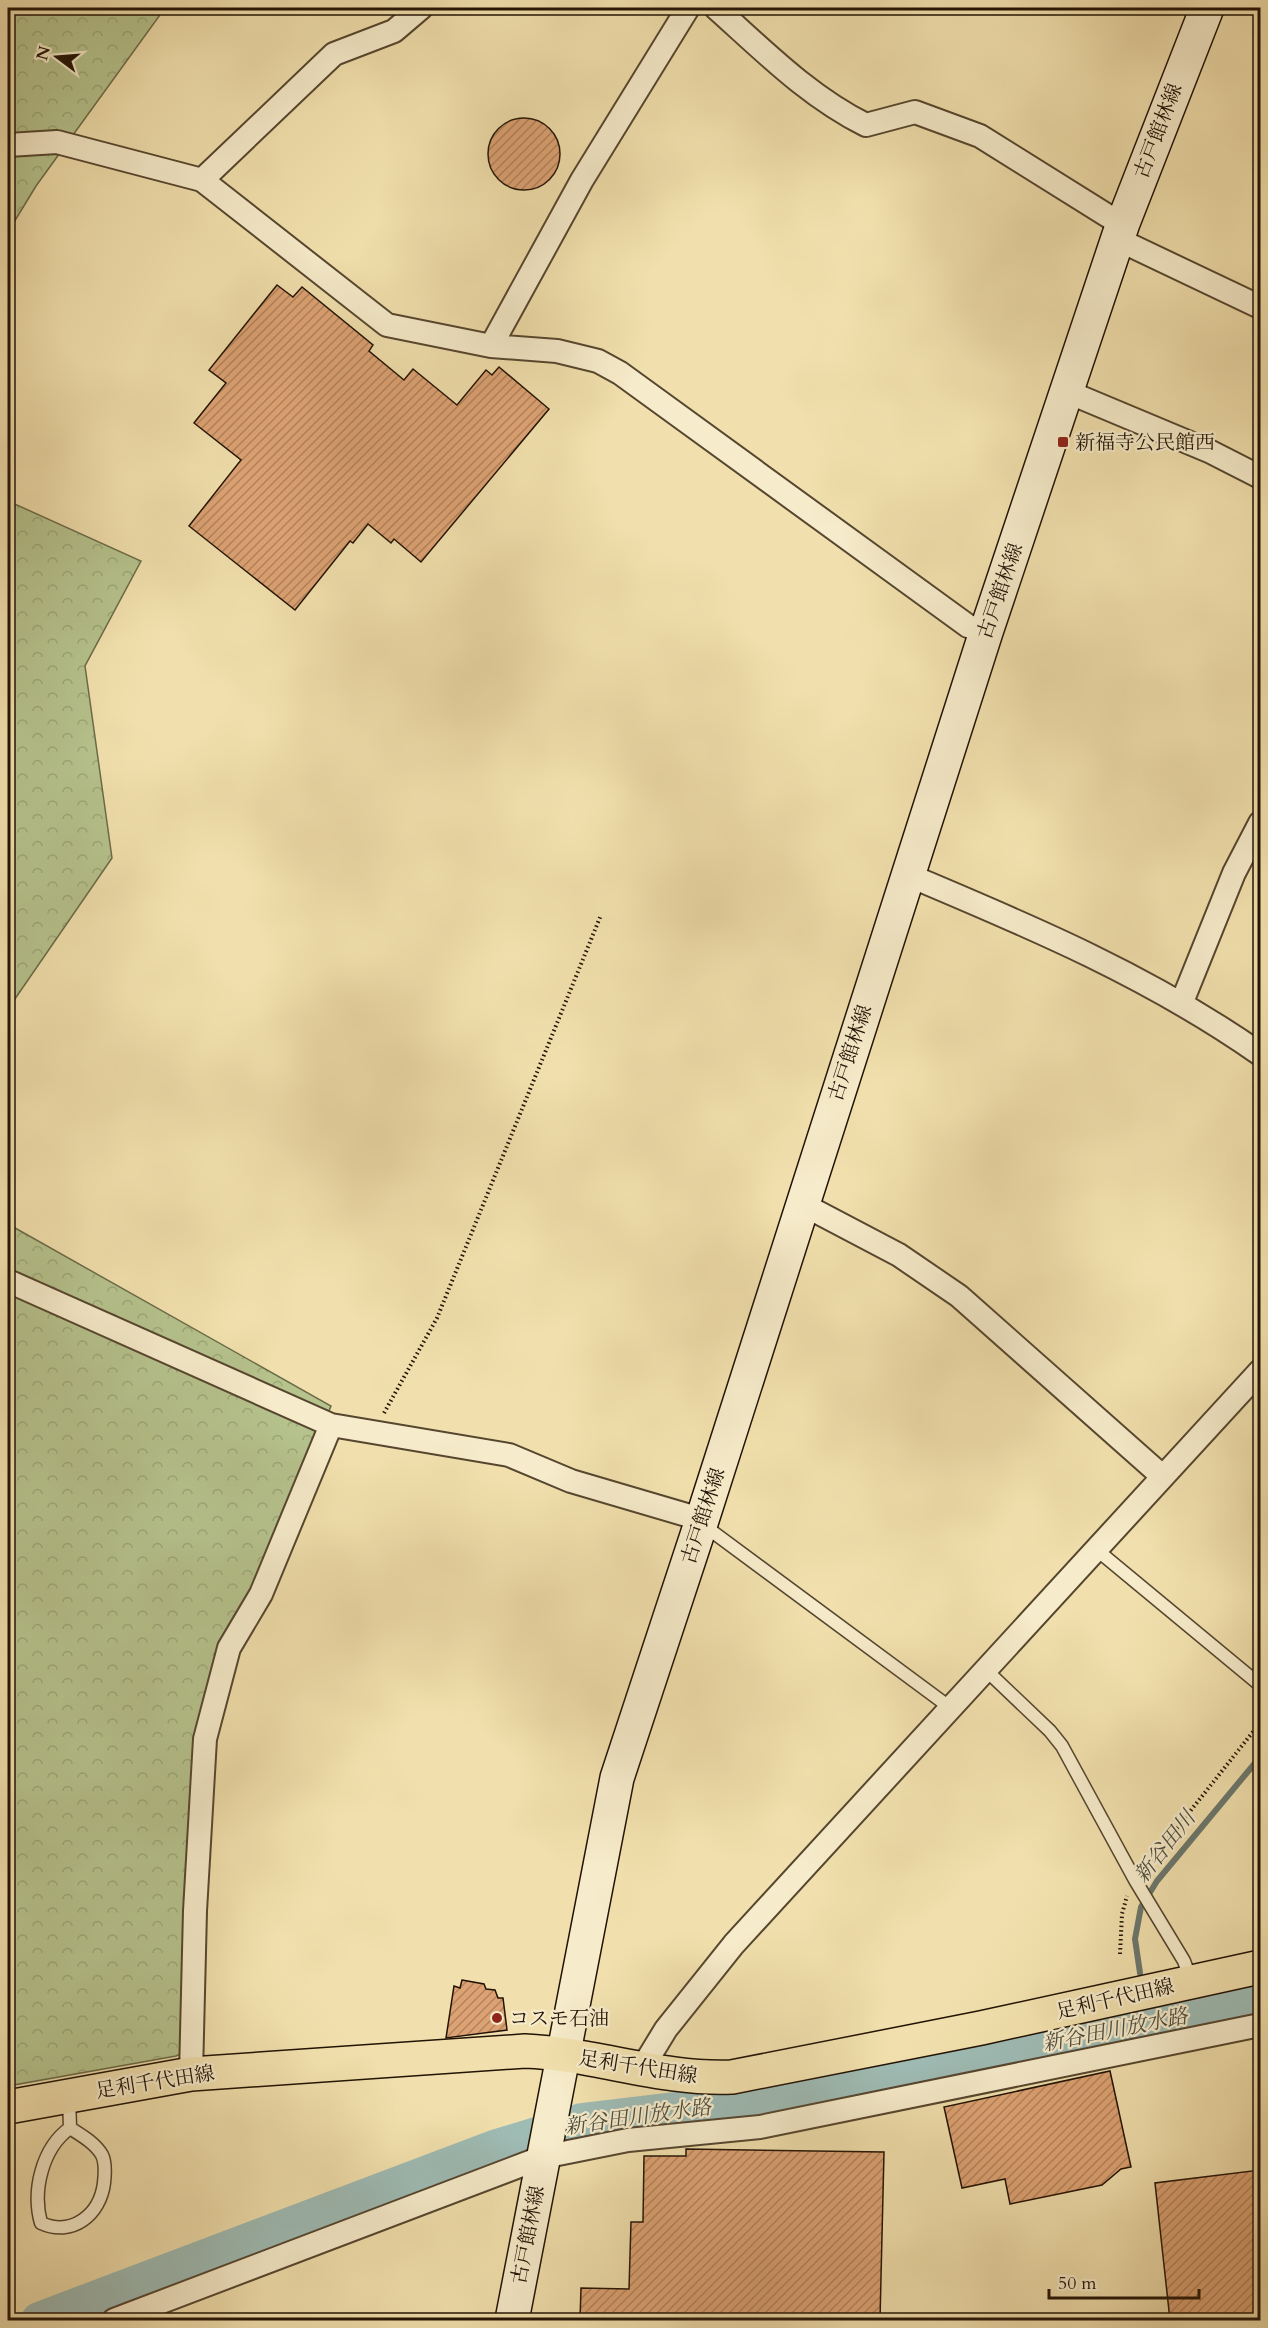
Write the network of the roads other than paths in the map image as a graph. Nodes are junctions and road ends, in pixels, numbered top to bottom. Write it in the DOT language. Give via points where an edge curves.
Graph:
graph roads {
  1 [pos="421,8"];
  2 [pos="688,8"];
  3 [pos="716,8"];
  4 [pos="1207,8"];
  5 [pos="8,146"];
  6 [pos="202,180"];
  7 [pos="1120,231"];
  8 [pos="1260,307"];
  9 [pos="491,346"];
  10 [pos="1068,393"];
  11 [pos="1260,477"];
  12 [pos="986,632"];
  13 [pos="1260,824"];
  14 [pos="908,875"];
  15 [pos="1182,1002"];
  16 [pos="1260,1054"];
  17 [pos="802,1204"];
  18 [pos="8,1281"];
  19 [pos="1260,1371"];
  20 [pos="331,1425"];
  21 [pos="1162,1476"];
  22 [pos="701,1523"];
  23 [pos="1097,1550"];
  24 [pos="987,1671"];
  25 [pos="1260,1685"];
  26 [pos="952,1709"];
  27 [pos="1260,1967"];
  28 [pos="1192,1982"];
  29 [pos="1260,2025"];
  30 [pos="564,2055"];
  31 [pos="641,2070"];
  32 [pos="191,2074"];
  33 [pos="69,2096"];
  34 [pos="8,2108"];
  35 [pos="69,2128"];
  36 [pos="543,2154"];
  37 [pos="114,2320"];
  38 [pos="512,2320"];
  1 -- 6 [label="street" via="394,31 334,54"];
  2 -- 9 [label="street" via="582,180"];
  3 -- 7 [label="street" via="795,80 836,110 866,125 915,112 980,136 1108,216"];
  4 -- 7 [label="main road, 古戸館林線"];
  5 -- 6 [label="street" via="57,142"];
  6 -- 9 [label="street" via="387,325"];
  7 -- 8 [label="street"];
  7 -- 10 [label="main road, 古戸館林線"];
  9 -- 12 [label="street" via="557,351 598,361 620,373 969,626"];
  10 -- 11 [label="street" via="1231,461"];
  10 -- 12 [label="main road, 古戸館林線"];
  12 -- 14 [label="main road, 古戸館林線"];
  13 -- 15 [label="street" via="1234,873"];
  14 -- 15 [label="street" via="1111,965"];
  14 -- 17 [label="main road, 古戸館林線"];
  15 -- 16 [label="street"];
  17 -- 21 [label="street" via="899,1255 959,1296"];
  17 -- 22 [label="main road, 古戸館林線"];
  18 -- 20 [label="street"];
  19 -- 21 [label="street"];
  20 -- 22 [label="street" via="509,1455 571,1481 690,1516"];
  20 -- 32 [label="street" via="261,1594 230,1648 205,1739"];
  21 -- 23 [label="street"];
  22 -- 26 [label="lane"];
  22 -- 30 [label="main road, 古戸館林線" via="617,1778"];
  23 -- 24 [label="street"];
  23 -- 25 [label="lane"];
  24 -- 26 [label="street"];
  24 -- 28 [label="lane" via="1062,1746 1184,1961"];
  26 -- 31 [label="street" via="734,1944 666,2029"];
  27 -- 28 [label="main road, 足利千代田線"];
  28 -- 31 [label="main road, 足利千代田線" via="970,2031 732,2077 703,2078"];
  29 -- 36 [label="street" via="760,2127 628,2140"];
  30 -- 31 [label="main road, 足利千代田線"];
  30 -- 32 [label="main road, 足利千代田線" via="525,2051"];
  30 -- 36 [label="main road, 古戸館林線"];
  32 -- 33 [label="main road, 足利千代田線"];
  33 -- 34 [label="main road, 足利千代田線"];
  33 -- 35 [label="lane"];
  35 -- 35 [label="lane" via="58,2137 37,2191 40,2223 52,2228 89,2218 103,2189 106,2170 102,2156"];
  36 -- 37 [label="street"];
  36 -- 38 [label="main road, 古戸館林線"];
}
